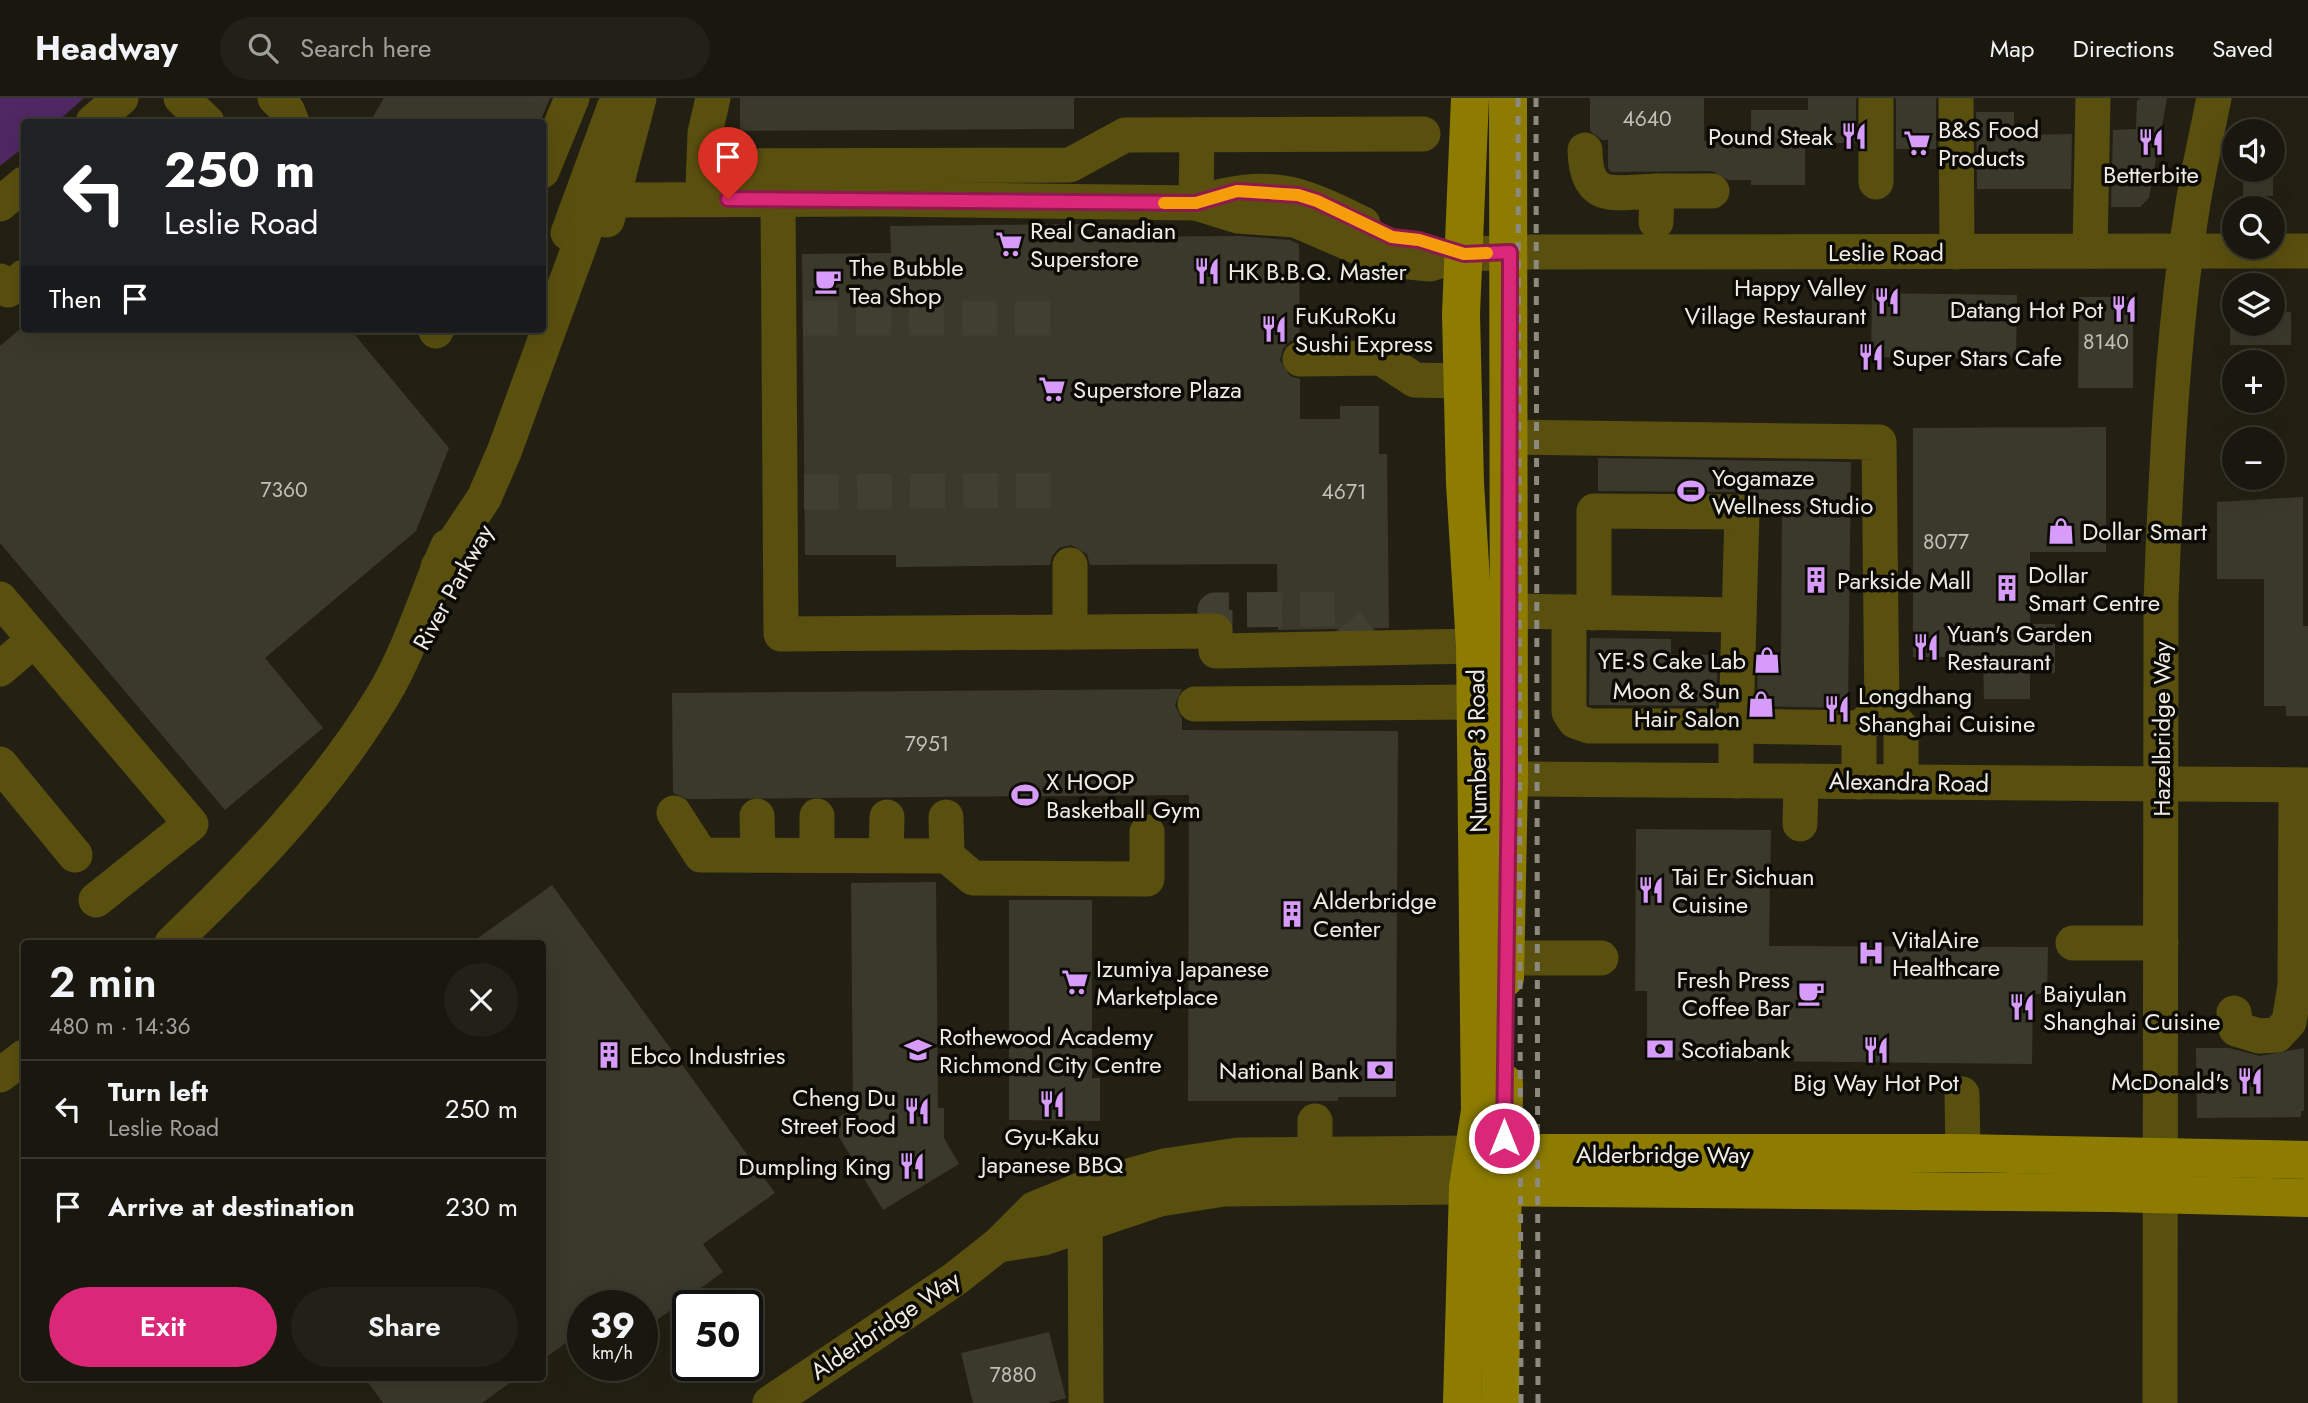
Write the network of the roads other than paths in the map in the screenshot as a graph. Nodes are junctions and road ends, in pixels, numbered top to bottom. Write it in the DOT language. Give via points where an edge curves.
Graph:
graph roads {
  1 [pos="121,98"];
  2 [pos="181,98"];
  3 [pos="275,98"];
  4 [pos="572,98"];
  5 [pos="617,98"];
  6 [pos="639,98"];
  7 [pos="713,98"];
  8 [pos="1470,98"];
  9 [pos="1508,98"];
  10 [pos="1876,98"];
  11 [pos="2093,98"];
  12 [pos="2214,98"];
  13 [pos="1956,99"];
  14 [pos="96,119"];
  15 [pos="204,119"];
  16 [pos="291,119"];
  17 [pos="1423,134"];
  18 [pos="1197,135"];
  19 [pos="1585,150"];
  20 [pos="546,161"];
  21 [pos="704,182"];
  22 [pos="1876,183"];
  23 [pos="21,186"];
  24 [pos="1712,191"];
  25 [pos="778,199"];
  26 [pos="613,200"];
  27 [pos="1196,203"];
  28 [pos="0,204"];
  29 [pos="2187,250"];
  30 [pos="2090,251"];
  31 [pos="2308,251"];
  32 [pos="1510,252"];
  33 [pos="1957,252"];
  34 [pos="1464,254"];
  35 [pos="21,279"];
  36 [pos="0,281"];
  37 [pos="546,292"];
  38 [pos="532,333"];
  39 [pos="1300,359"];
  40 [pos="1462,381"];
  41 [pos="1510,437"];
  42 [pos="1070,565"];
  43 [pos="438,567"];
  44 [pos="0,599"];
  45 [pos="1510,611"];
  46 [pos="1581,612"];
  47 [pos="1738,615"];
  48 [pos="1070,632"];
  49 [pos="34,640"];
  50 [pos="1475,646"];
  51 [pos="0,669"];
  52 [pos="383,695"];
  53 [pos="1476,702"];
  54 [pos="1195,704"];
  55 [pos="1871,721"];
  56 [pos="1736,726"];
  57 [pos="0,764"];
  58 [pos="1509,779"];
  59 [pos="1736,780"];
  60 [pos="1801,781"];
  61 [pos="1859,782"];
  62 [pos="1901,782"];
  63 [pos="2161,785"];
  64 [pos="2302,785"];
  65 [pos="674,813"];
  66 [pos="757,816"];
  67 [pos="817,816"];
  68 [pos="887,817"];
  69 [pos="946,817"];
  70 [pos="1800,824"];
  71 [pos="1147,832"];
  72 [pos="75,855"];
  73 [pos="758,855"];
  74 [pos="817,855"];
  75 [pos="886,855"];
  76 [pos="947,856"];
  77 [pos="96,900"];
  78 [pos="175,940"];
  79 [pos="2073,943"];
  80 [pos="2161,943"];
  81 [pos="1505,958"];
  82 [pos="1601,958"];
  83 [pos="2234,1013"];
  84 [pos="21,1059"];
  85 [pos="0,1075"];
  86 [pos="1962,1094"];
  87 [pos="1963,1153"];
  88 [pos="2162,1157"];
  89 [pos="2308,1160"];
  90 [pos="1486,1170"];
  91 [pos="2161,1196"];
  92 [pos="2308,1198"];
  93 [pos="1085,1205"];
  94 [pos="770,1403"];
  95 [pos="1086,1403"];
  96 [pos="1462,1403"];
  97 [pos="1500,1403"];
  98 [pos="2160,1403"];
  1 -- 14 [label="street"];
  2 -- 15 [label="street"];
  3 -- 16 [label="street"];
  4 -- 20 [label="street"];
  5 -- 37 [label="street"];
  6 -- 26 [label="street, River Parkway"];
  7 -- 21 [label="street" via="705,133"];
  8 -- 34 [label="main road, Number 3 Road"];
  9 -- 32 [label="main road, Number 3 Road"];
  10 -- 22 [label="street"];
  11 -- 30 [label="street"];
  12 -- 29 [label="street, Hazelbridge Way"];
  13 -- 33 [label="street"];
  17 -- 18 [label="street"];
  18 -- 21 [label="street" via="1125,135 1070,165"];
  18 -- 27 [label="street"];
  19 -- 24 [label="street" via="1591,184 1606,192 1656,207"];
  21 -- 25 [label="street, Leslie Road"];
  21 -- 26 [label="street, Leslie Road"];
  23 -- 28 [label="street"];
  25 -- 27 [label="street, Leslie Road" via="1067,213"];
  25 -- 48 [label="street" via="791,318 792,492 781,634"];
  26 -- 43 [label="street" via="590,217 505,452 484,498"];
  26 -- 52 [label="street, River Parkway" via="522,458 436,625 398,683"];
  27 -- 34 [label="street, Leslie Road" via="1238,216 1295,220 1388,260 1430,264"];
  29 -- 30 [label="street, Leslie Road"];
  29 -- 31 [label="street, Leslie Road"];
  29 -- 63 [label="street, Hazelbridge Way" via="2165,500"];
  30 -- 33 [label="street, Leslie Road"];
  32 -- 33 [label="street, Leslie Road"];
  32 -- 34 [label="street, Leslie Road"];
  32 -- 41 [label="main road, Number 3 Road"];
  34 -- 40 [label="main road, Number 3 Road"];
  35 -- 36 [label="street" via="8,290"];
  38 -- 43 [label="street, River Parkway" via="490,449"];
  39 -- 40 [label="street" via="1381,358 1415,380"];
  40 -- 50 [label="main road, Number 3 Road"];
  41 -- 45 [label="main road, Number 3 Road"];
  41 -- 55 [label="street" via="1879,442"];
  42 -- 48 [label="street"];
  43 -- 52 [label="street, River Parkway"];
  44 -- 49 [label="street"];
  45 -- 46 [label="street"];
  45 -- 58 [label="main road, Number 3 Road"];
  46 -- 47 [label="street"];
  46 -- 47 [label="street" via="1594,510 1742,512"];
  46 -- 56 [label="street" via="1569,712 1575,721 1588,726"];
  47 -- 56 [label="street"];
  48 -- 50 [label="street" via="1215,631 1216,651"];
  49 -- 51 [label="street"];
  49 -- 77 [label="street" via="191,824"];
  50 -- 53 [label="main road, Number 3 Road"];
  52 -- 78 [label="street" via="290,825"];
  53 -- 54 [label="street"];
  53 -- 90 [label="main road, Number 3 Road" via="1480,1111"];
  55 -- 56 [label="street"];
  55 -- 61 [label="street"];
  55 -- 62 [label="street" via="1891,716 1901,728"];
  56 -- 59 [label="street"];
  57 -- 72 [label="street"];
  58 -- 59 [label="street, Alexandra Road"];
  58 -- 81 [label="main road, Number 3 Road"];
  59 -- 60 [label="street, Alexandra Road"];
  60 -- 61 [label="street, Alexandra Road"];
  60 -- 70 [label="street"];
  61 -- 62 [label="street, Alexandra Road"];
  62 -- 63 [label="street, Alexandra Road"];
  63 -- 64 [label="street, Alexandra Road"];
  63 -- 80 [label="street, Hazelbridge Way"];
  64 -- 83 [label="street" via="2295,986 2289,1022 2277,1035 2259,1036 2236,1029"];
  65 -- 73 [label="street" via="701,855"];
  66 -- 73 [label="street"];
  67 -- 74 [label="street"];
  68 -- 75 [label="street"];
  69 -- 76 [label="street"];
  71 -- 76 [label="street" via="1147,879 973,878"];
  73 -- 74 [label="street"];
  74 -- 75 [label="street"];
  75 -- 76 [label="street"];
  79 -- 80 [label="street"];
  80 -- 88 [label="street, Hazelbridge Way"];
  81 -- 82 [label="street"];
  81 -- 90 [label="main road, Number 3 Road"];
  84 -- 85 [label="street"];
  86 -- 87 [label="street"];
  87 -- 88 [label="main road, Alderbridge Way"];
  87 -- 90 [label="main road, Alderbridge Way"];
  88 -- 89 [label="main road, Alderbridge Way"];
  88 -- 91 [label="street, Hazelbridge Way"];
  90 -- 91 [label="main road, Alderbridge Way"];
  90 -- 93 [label="street, Alderbridge Way" via="1224,1189"];
  90 -- 93 [label="street, Alderbridge Way" via="1315,1137 1164,1166"];
  90 -- 96 [label="main road, Number 3 Road"];
  90 -- 97 [label="main road, Number 3 Road"];
  91 -- 92 [label="main road, Alderbridge Way"];
  91 -- 98 [label="street, Hazelbridge Way"];
  93 -- 94 [label="street, Alderbridge Way" via="1034,1209 956,1279"];
  93 -- 95 [label="street"];
}
